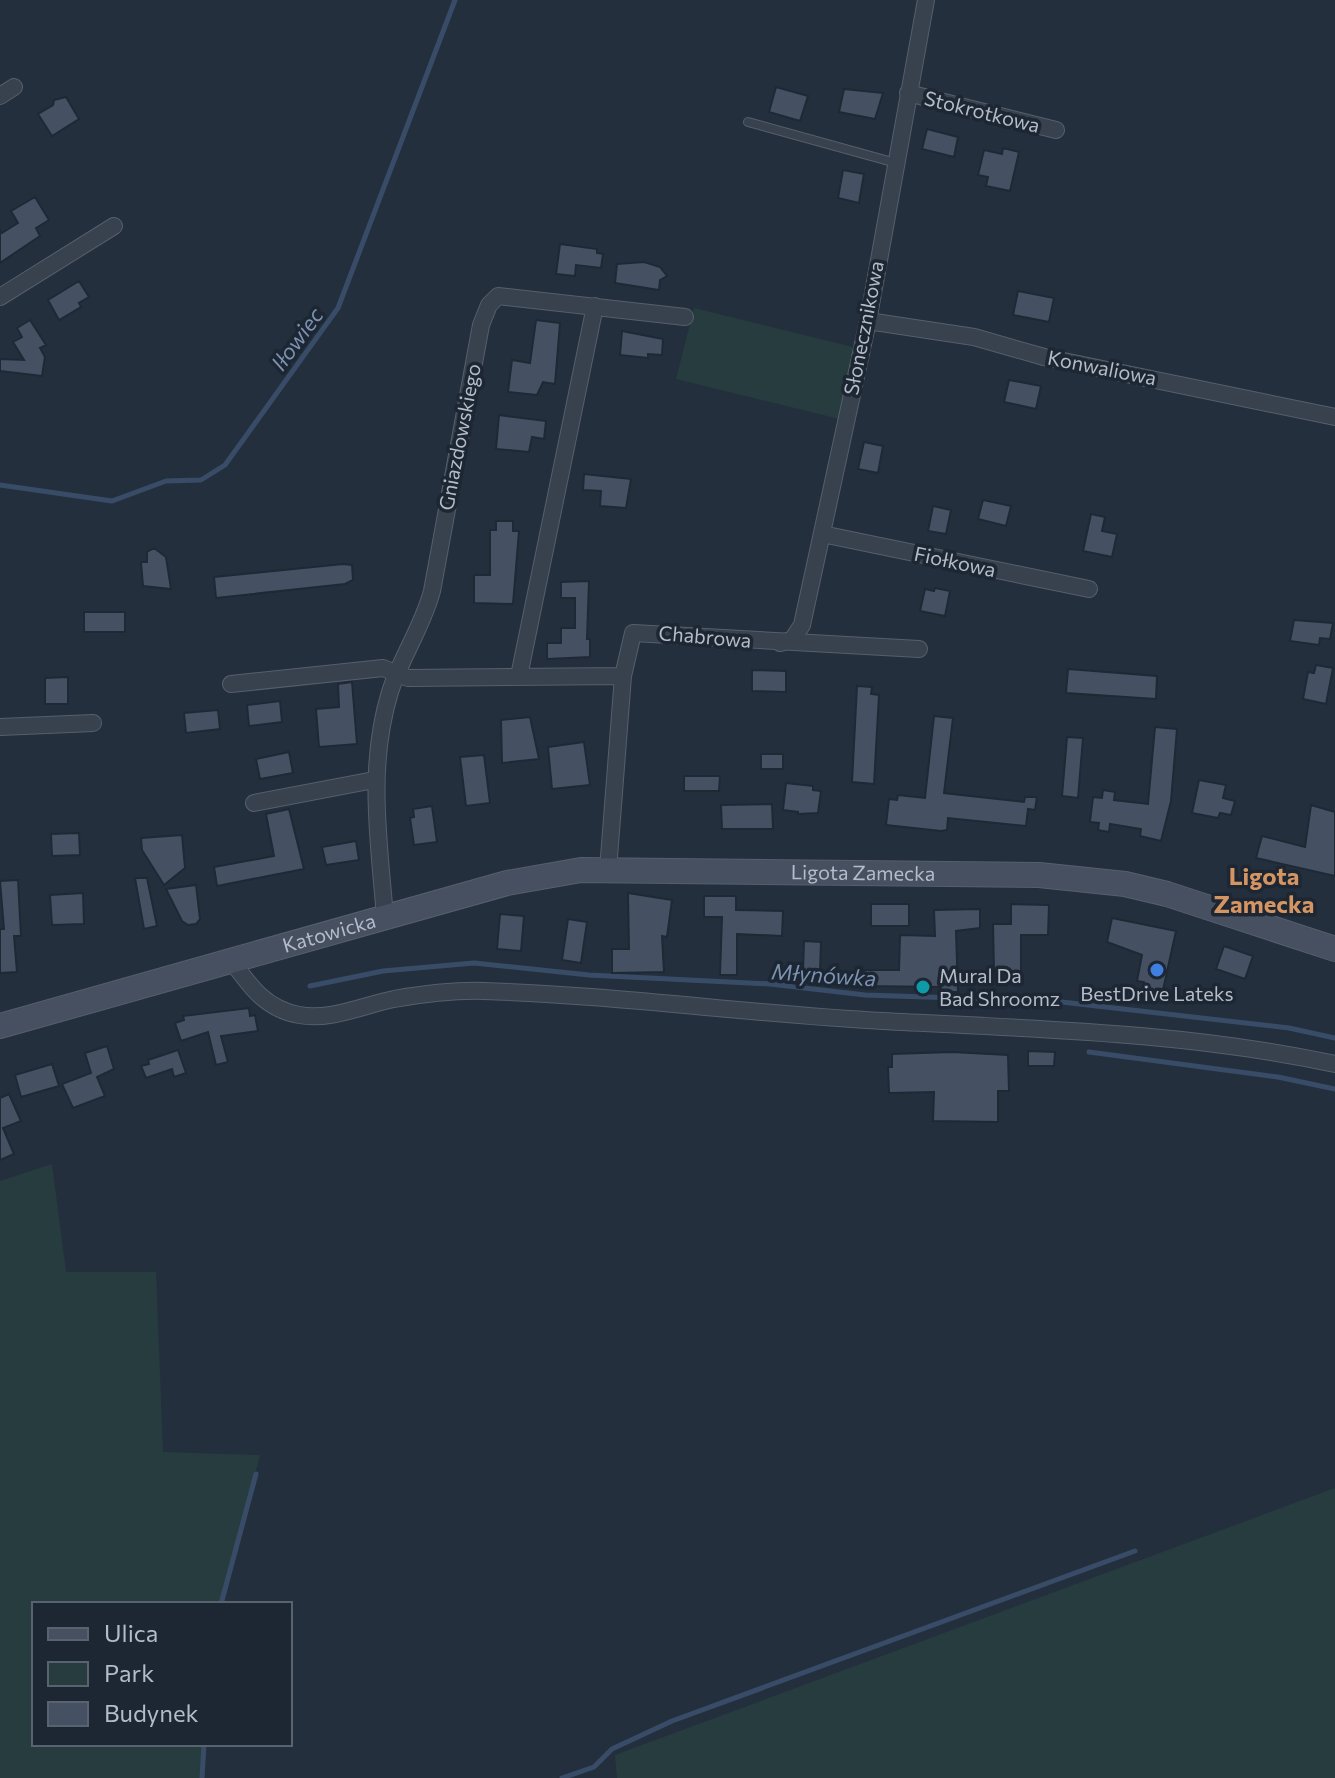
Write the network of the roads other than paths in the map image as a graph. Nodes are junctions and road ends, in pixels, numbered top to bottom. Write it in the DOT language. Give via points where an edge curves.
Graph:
graph roads {
  1 [pos="926,0"];
  2 [pos="908,93"];
  3 [pos="748,122"];
  4 [pos="1056,130"];
  5 [pos="896,163"];
  6 [pos="114,226"];
  7 [pos="0,297"];
  8 [pos="595,306"];
  9 [pos="685,317"];
  10 [pos="868,321"];
  11 [pos="1335,417"];
  12 [pos="822,534"];
  13 [pos="1089,589"];
  14 [pos="780,643"];
  15 [pos="919,649"];
  16 [pos="398,673"];
  17 [pos="519,676"];
  18 [pos="623,676"];
  19 [pos="231,684"];
  20 [pos="93,723"];
  21 [pos="0,727"];
  22 [pos="374,780"];
  23 [pos="254,803"];
  24 [pos="608,870"];
  25 [pos="385,917"];
  26 [pos="1335,949"];
  27 [pos="231,960"];
  28 [pos="0,1026"];
  29 [pos="1335,1064"];
  1 -- 2 [label="street, Słonecznikowa"];
  2 -- 4 [label="street, Stokrotkowa"];
  2 -- 5 [label="street, Słonecznikowa"];
  3 -- 5 [label="lane"];
  5 -- 10 [label="street, Słonecznikowa"];
  6 -- 7 [label="street"];
  8 -- 9 [label="street, Gniazdowskiego"];
  8 -- 16 [label="street, Gniazdowskiego" via="498,296 489,305 432,591 424,621"];
  8 -- 17 [label="street"];
  10 -- 11 [label="street, Konwaliowa" via="974,337 1044,357"];
  10 -- 12 [label="street, Słonecznikowa"];
  12 -- 13 [label="street, Fiołkowa"];
  12 -- 14 [label="street, Słonecznikowa" via="802,625 792,640"];
  14 -- 15 [label="street, Chabrowa"];
  14 -- 18 [label="street, Chabrowa" via="641,631 631,638"];
  16 -- 17 [label="street" via="408,678"];
  16 -- 19 [label="street" via="383,668"];
  16 -- 22 [label="street, Katowicka" via="384,715"];
  17 -- 18 [label="street"];
  18 -- 24 [label="street, Chabrowa"];
  20 -- 21 [label="street"];
  22 -- 23 [label="street"];
  22 -- 25 [label="street, Katowicka"];
  24 -- 25 [label="main road, Ligota Zamecka" via="543,875"];
  24 -- 26 [label="main road, Ligota Zamecka" via="1086,879 1167,894"];
  25 -- 27 [label="main road, Katowicka"];
  27 -- 28 [label="main road, Katowicka"];
  27 -- 29 [label="street" via="264,1001 302,1016 482,990 883,1021 1056,1027"];
}
